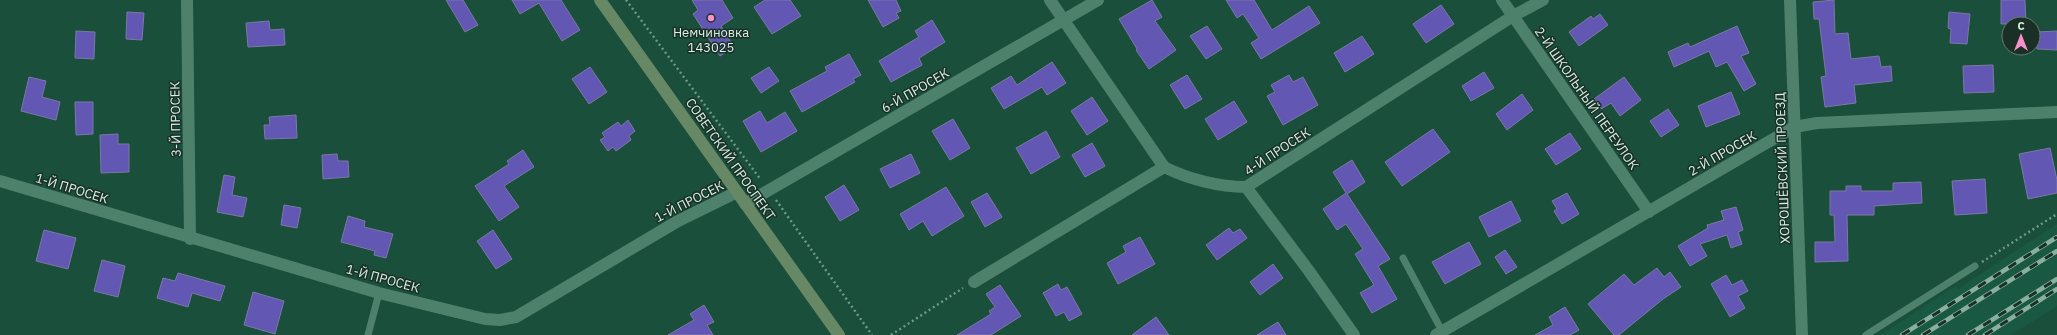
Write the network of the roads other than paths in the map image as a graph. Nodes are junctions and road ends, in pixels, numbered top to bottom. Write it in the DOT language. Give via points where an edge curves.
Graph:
graph roads {
  1 [pos="187,0"];
  2 [pos="600,0"];
  3 [pos="1050,0"];
  4 [pos="1098,0"];
  5 [pos="1502,0"];
  6 [pos="1543,0"];
  7 [pos="1790,0"];
  8 [pos="1513,16"];
  9 [pos="1065,20"];
  10 [pos="2057,112"];
  11 [pos="1794,127"];
  12 [pos="1164,167"];
  13 [pos="0,182"];
  14 [pos="1246,187"];
  15 [pos="737,192"];
  16 [pos="745,204"];
  17 [pos="1649,212"];
  18 [pos="190,239"];
  19 [pos="1403,258"];
  20 [pos="1975,266"];
  21 [pos="974,282"];
  22 [pos="379,293"];
  23 [pos="1439,333"];
  24 [pos="368,335"];
  25 [pos="839,335"];
  26 [pos="1354,335"];
  27 [pos="1802,335"];
  28 [pos="1866,335"];
  1 -- 18 [label="street, 3-Й ПРОСЕК"];
  2 -- 15 [label="street, СОВЕТСКИЙ ПРОСПЕКТ"];
  3 -- 9 [label="street"];
  4 -- 9 [label="street, 6-Й ПРОСЕК"];
  5 -- 8 [label="street, 2-Й ШКОЛЬНЫЙ ПЕРЕУЛОК"];
  6 -- 8 [label="street, 4-Й ПРОСЕК"];
  7 -- 11 [label="street, ХОРОШЁВСКИЙ ПРОЕЗД"];
  8 -- 14 [label="street, 4-Й ПРОСЕК"];
  8 -- 17 [label="street, 2-Й ШКОЛЬНЫЙ ПЕРЕУЛОК"];
  9 -- 12 [label="street"];
  9 -- 16 [label="street, 6-Й ПРОСЕК"];
  10 -- 11 [label="street, 2-Й ПРОСЕК" via="1816,123"];
  11 -- 17 [label="street, 2-Й ПРОСЕК"];
  11 -- 27 [label="street, ХОРОШЁВСКИЙ ПРОЕЗД"];
  12 -- 14 [label="street, 4-Й ПРОСЕК" via="1176,173 1230,187"];
  12 -- 21 [label="street"];
  13 -- 18 [label="street, 1-Й ПРОСЕК"];
  14 -- 26 [label="street" via="1310,271"];
  15 -- 16 [label="street, СОВЕТСКИЙ ПРОСПЕКТ"];
  15 -- 22 [label="street, 1-Й ПРОСЕК" via="678,221 516,317 485,319"];
  16 -- 25 [label="street, СОВЕТСКИЙ ПРОСПЕКТ"];
  17 -- 23 [label="street, 2-Й ПРОСЕК"];
  18 -- 22 [label="street, 1-Й ПРОСЕК"];
  19 -- 23 [label="lane"];
  20 -- 28 [label="lane"];
  22 -- 24 [label="lane"];
}
